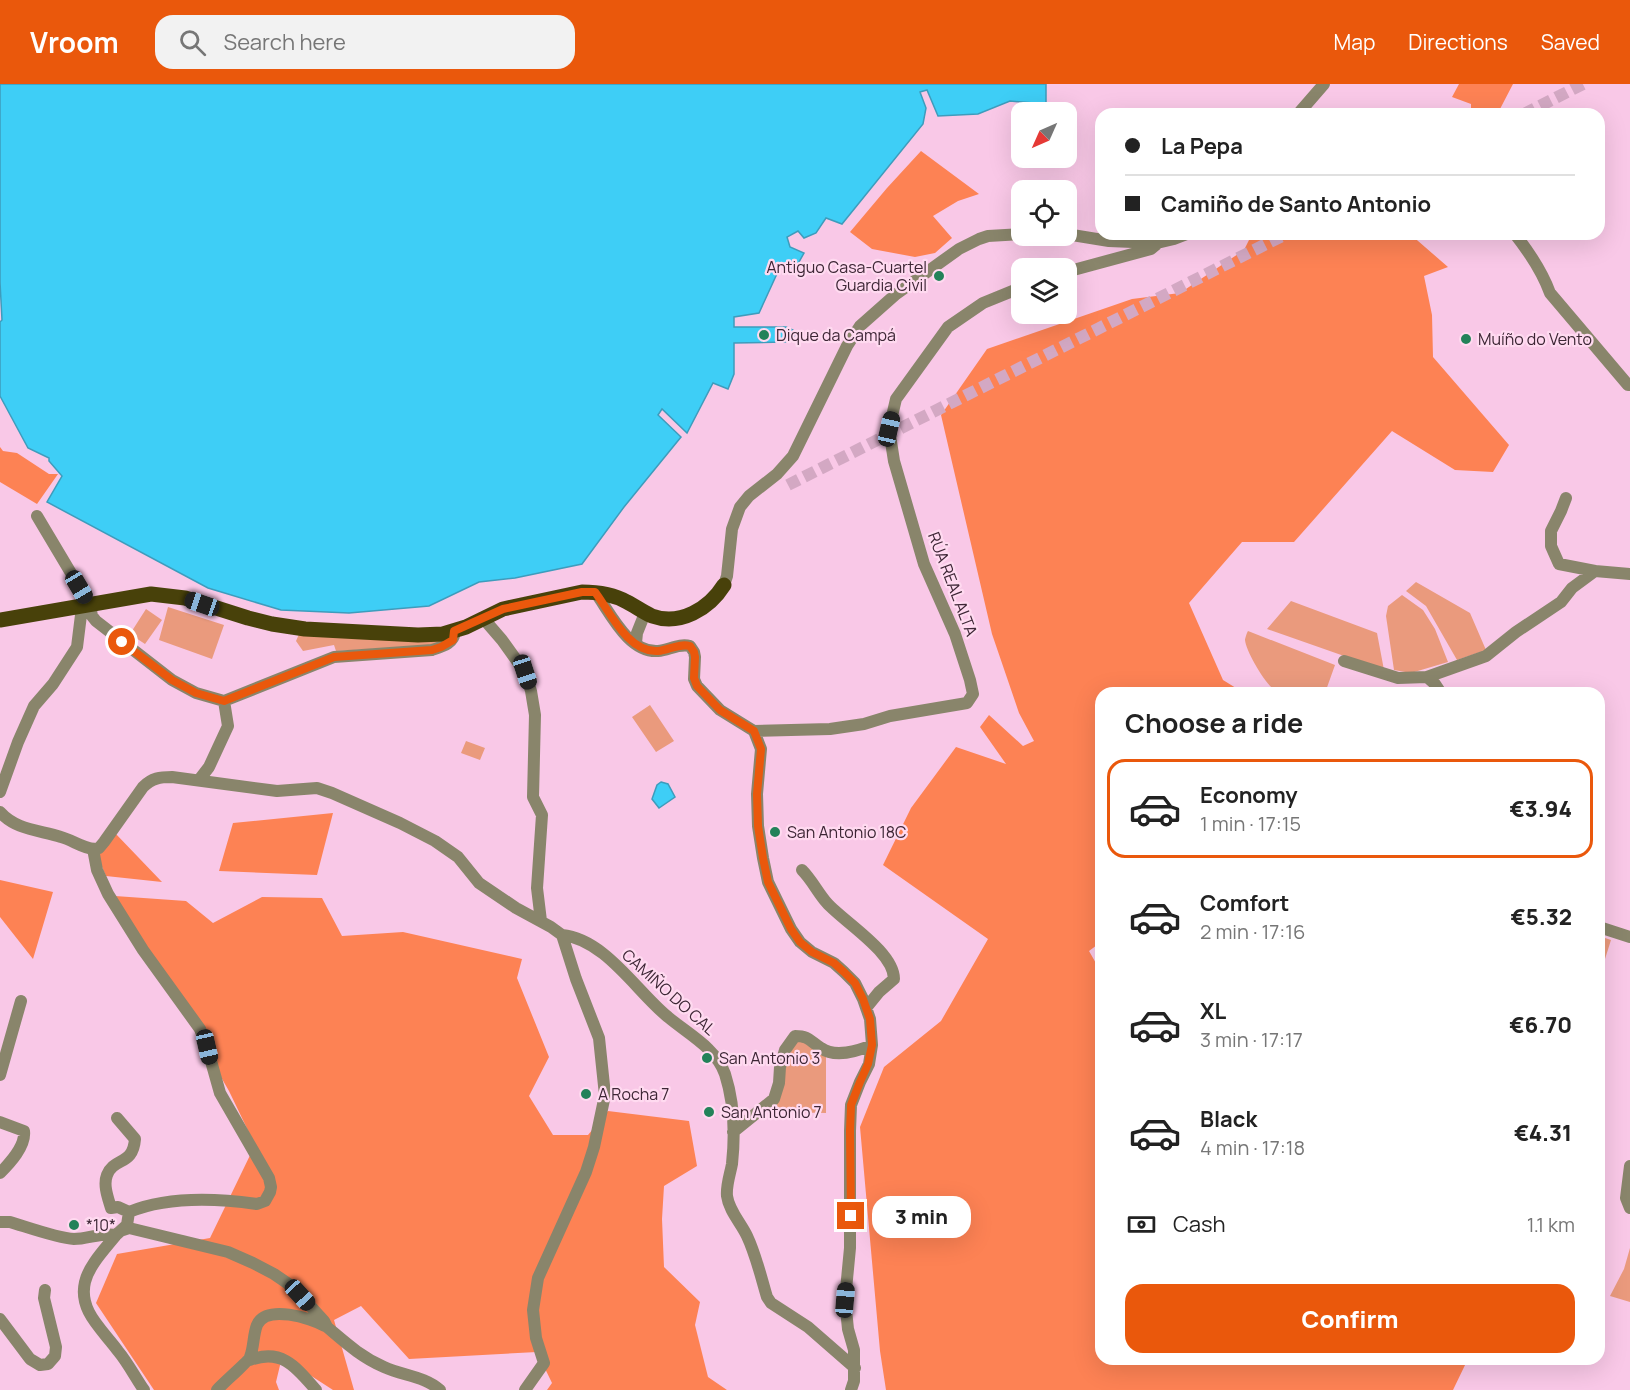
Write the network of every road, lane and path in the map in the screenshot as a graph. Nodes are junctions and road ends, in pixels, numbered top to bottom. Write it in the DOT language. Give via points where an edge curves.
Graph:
graph roads {
  1 [pos="1324,84"];
  2 [pos="1303,108"];
  3 [pos="1011,235"];
  4 [pos="1077,236"];
  5 [pos="1095,239"];
  6 [pos="1103,240"];
  7 [pos="1170,240"];
  8 [pos="1520,240"];
  9 [pos="1157,243"];
  10 [pos="1077,269"];
  11 [pos="1011,292"];
  12 [pos="1630,385"];
  13 [pos="1566,498"];
  14 [pos="37,516"];
  15 [pos="1559,564"];
  16 [pos="1595,571"];
  17 [pos="1630,574"];
  18 [pos="724,585"];
  19 [pos="1572,588"];
  20 [pos="595,592"];
  21 [pos="86,606"];
  22 [pos="645,613"];
  23 [pos="483,618"];
  24 [pos="0,620"];
  25 [pos="454,631"];
  26 [pos="636,643"];
  27 [pos="1344,661"];
  28 [pos="1426,677"];
  29 [pos="1437,687"];
  30 [pos="224,701"];
  31 [pos="754,731"];
  32 [pos="199,780"];
  33 [pos="0,792"];
  34 [pos="0,812"];
  35 [pos="93,849"];
  36 [pos="802,870"];
  37 [pos="541,921"];
  38 [pos="1605,929"];
  39 [pos="562,935"];
  40 [pos="1630,937"];
  41 [pos="21,1000"];
  42 [pos="866,1008"];
  43 [pos="872,1045"];
  44 [pos="0,1075"];
  45 [pos="117,1118"];
  46 [pos="0,1122"];
  47 [pos="733,1132"];
  48 [pos="1630,1166"];
  49 [pos="0,1173"];
  50 [pos="1630,1209"];
  51 [pos="129,1212"];
  52 [pos="0,1222"];
  53 [pos="120,1232"];
  54 [pos="45,1290"];
  55 [pos="0,1319"];
  56 [pos="327,1327"];
  57 [pos="250,1360"];
  58 [pos="855,1368"];
  59 [pos="144,1390"];
  60 [pos="217,1390"];
  61 [pos="316,1390"];
  62 [pos="440,1390"];
  63 [pos="525,1390"];
  64 [pos="851,1390"];
  1 -- 2 [label="street"];
  3 -- 18 [label="street" via="980,239 959,249 860,326 793,456 740,507 732,530"];
  4 -- 5 [label="street"];
  6 -- 9 [label="street"];
  7 -- 9 [label="street"];
  8 -- 12 [label="street" via="1545,278 1550,293"];
  9 -- 10 [label="street" via="1151,249"];
  11 -- 31 [label="street, RÚA REAL ALTA" via="983,303 948,327 896,399 889,429 894,461 924,564 955,634 970,680 973,694 968,703 830,729"];
  13 -- 15 [label="street" via="1551,531 1551,546"];
  14 -- 21 [label="street"];
  15 -- 16 [label="street"];
  15 -- 19 [label="street"];
  16 -- 17 [label="street"];
  16 -- 19 [label="street"];
  18 -- 22 [label="main road" via="692,614 672,618"];
  19 -- 28 [label="street" via="1561,602 1486,656"];
  20 -- 22 [label="main road" via="621,599"];
  20 -- 23 [label="main road" via="513,606"];
  20 -- 26 [label="street" via="617,626"];
  21 -- 24 [label="main road"];
  21 -- 25 [label="main road" via="152,594 167,595 272,624 305,629 418,635"];
  21 -- 30 [label="street" via="96,621 172,680 196,693"];
  21 -- 33 [label="street" via="77,647 34,706"];
  22 -- 26 [label="street"];
  23 -- 25 [label="main road"];
  23 -- 37 [label="street" via="525,672 531,692 535,715 533,797 542,815 537,888"];
  25 -- 30 [label="street" via="453,640 432,650 334,657"];
  26 -- 31 [label="street" via="653,651 690,646 695,657 697,686 720,710"];
  27 -- 28 [label="street" via="1398,678"];
  28 -- 29 [label="street"];
  30 -- 32 [label="street" via="228,726"];
  31 -- 42 [label="street" via="761,749 758,826 768,882 795,937 812,952 834,963 855,983"];
  32 -- 35 [label="street, CAMIÑO DO CAL" via="150,780 104,842"];
  32 -- 37 [label="street, CAMIÑO DO CAL" via="277,791 317,788 332,793 435,841 458,857 479,883"];
  34 -- 35 [label="street" via="17,826"];
  35 -- 51 [label="street" via="108,894 200,1029 220,1093 271,1186 265,1201 257,1204 202,1199"];
  36 -- 42 [label="street" via="828,904 868,939 893,972 894,979"];
  37 -- 39 [label="street, CAMIÑO DO CAL"];
  38 -- 40 [label="street"];
  39 -- 47 [label="street, CAMIÑO DO CAL" via="588,944 604,955 667,1017 712,1053 724,1073"];
  39 -- 63 [label="street" via="599,1038 605,1095 586,1172 538,1278 533,1310 544,1363"];
  41 -- 44 [label="street"];
  42 -- 43 [label="street"];
  43 -- 47 [label="street" via="853,1052 831,1052 808,1038 795,1036 785,1050 774,1099"];
  43 -- 58 [label="street" via="851,1105 850,1123 850,1248 845,1300"];
  45 -- 51 [label="street" via="135,1138 134,1150 107,1174 106,1190 111,1208"];
  46 -- 49 [label="street" via="19,1128 25,1137"];
  47 -- 58 [label="street, CAMIÑO DO CAL" via="727,1198 748,1238 767,1297"];
  48 -- 50 [label="street" via="1626,1197"];
  51 -- 53 [label="street" via="127,1226"];
  52 -- 53 [label="street" via="71,1239"];
  53 -- 56 [label="street" via="129,1228 228,1252 253,1263 293,1287"];
  53 -- 59 [label="street" via="94,1264 84,1292 93,1320"];
  54 -- 55 [label="street" via="56,1347 48,1364 40,1365 30,1359"];
  56 -- 57 [label="street" via="295,1316 267,1315 256,1325"];
  56 -- 62 [label="street" via="356,1353 432,1382"];
  57 -- 60 [label="street"];
  57 -- 61 [label="street" via="261,1355 283,1359"];
  58 -- 64 [label="street"];
}
